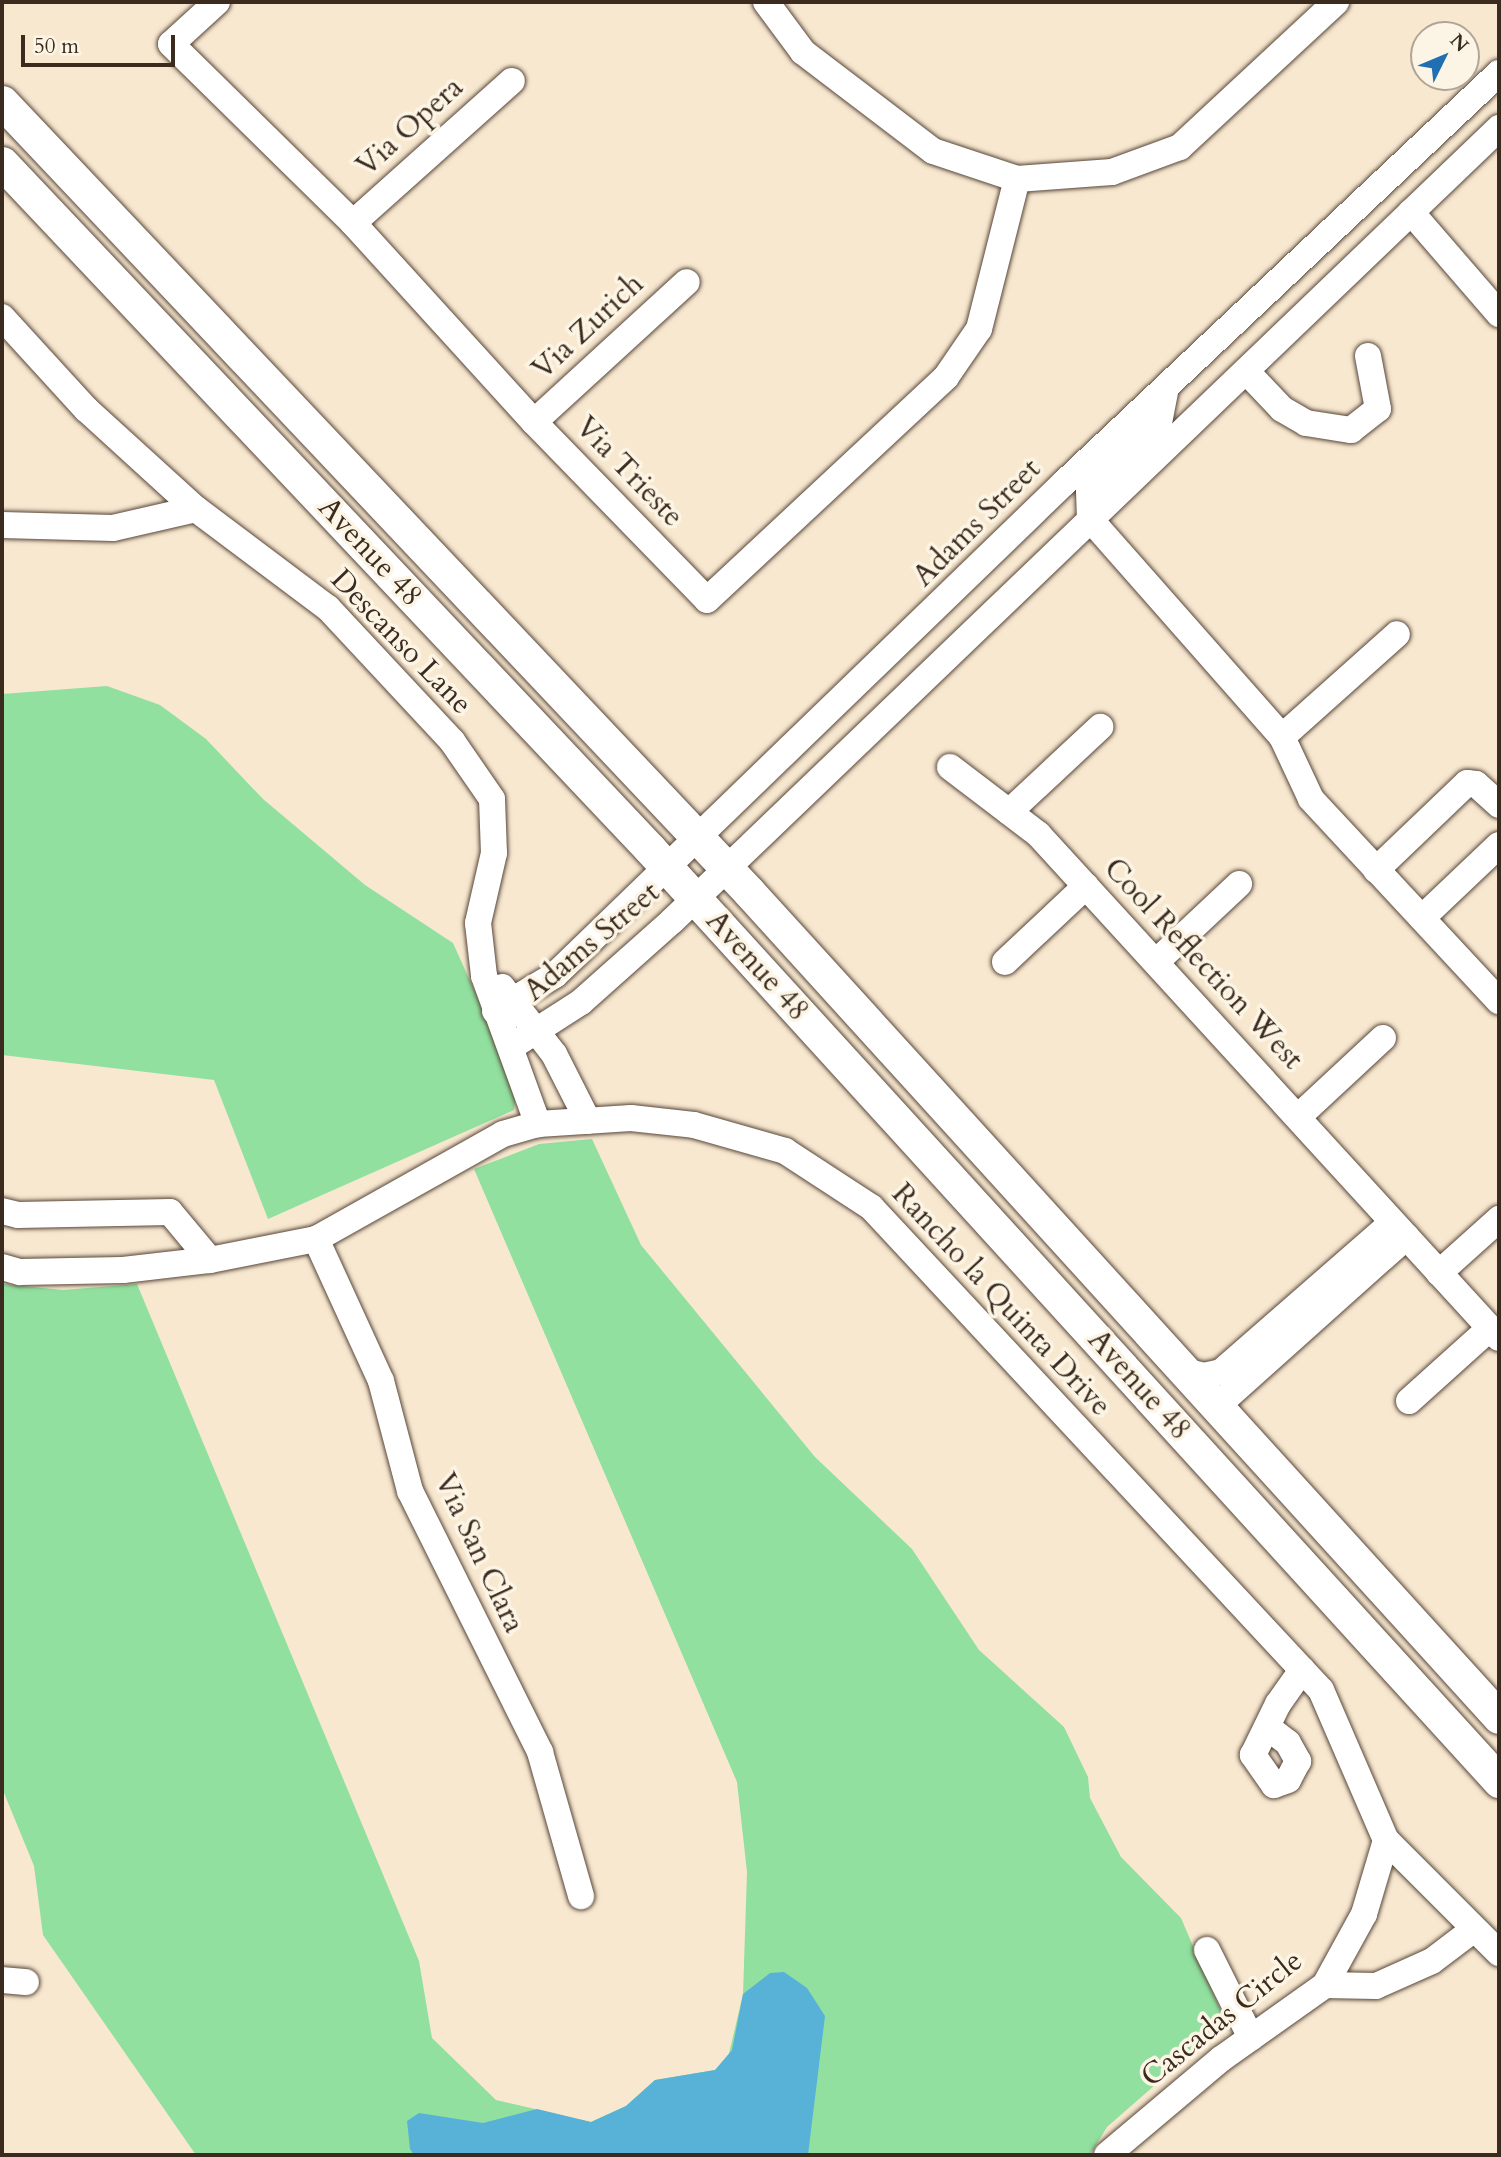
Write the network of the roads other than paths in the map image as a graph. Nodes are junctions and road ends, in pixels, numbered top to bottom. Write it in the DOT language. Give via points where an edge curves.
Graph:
graph roads {
  1 [pos="217,2"];
  2 [pos="766,2"];
  3 [pos="1336,2"];
  4 [pos="1499,73"];
  5 [pos="512,81"];
  6 [pos="2,102"];
  7 [pos="1499,128"];
  8 [pos="2,163"];
  9 [pos="1017,179"];
  10 [pos="1412,212"];
  11 [pos="353,223"];
  12 [pos="687,282"];
  13 [pos="1499,314"];
  14 [pos="3,325"];
  15 [pos="1368,356"];
  16 [pos="1246,370"];
  17 [pos="1166,387"];
  18 [pos="534,422"];
  19 [pos="196,509"];
  20 [pos="1090,519"];
  21 [pos="2,525"];
  22 [pos="1397,634"];
  23 [pos="1100,727"];
  24 [pos="1282,737"];
  25 [pos="950,767"];
  26 [pos="1499,805"];
  27 [pos="1009,812"];
  28 [pos="696,836"];
  29 [pos="1499,845"];
  30 [pos="666,866"];
  31 [pos="726,868"];
  32 [pos="1376,870"];
  33 [pos="1239,884"];
  34 [pos="1086,886"];
  35 [pos="695,898"];
  36 [pos="1422,918"];
  37 [pos="1005,962"];
  38 [pos="1156,962"];
  39 [pos="1499,1001"];
  40 [pos="504,1005"];
  41 [pos="537,1030"];
  42 [pos="1383,1038"];
  43 [pos="511,1047"];
  44 [pos="1298,1117"];
  45 [pos="588,1121"];
  46 [pos="538,1125"];
  47 [pos="2,1211"];
  48 [pos="1499,1219"];
  49 [pos="1399,1230"];
  50 [pos="316,1238"];
  51 [pos="1010,1243"];
  52 [pos="210,1260"];
  53 [pos="2,1267"];
  54 [pos="1439,1273"];
  55 [pos="1495,1333"];
  56 [pos="1185,1371"];
  57 [pos="1409,1401"];
  58 [pos="1217,1406"];
  59 [pos="1302,1670"];
  60 [pos="1499,1717"];
  61 [pos="1267,1727"];
  62 [pos="1499,1781"];
  63 [pos="1386,1840"];
  64 [pos="581,1896"];
  65 [pos="1473,1930"];
  66 [pos="1207,1950"];
  67 [pos="1499,1953"];
  68 [pos="1325,1985"];
  69 [pos="1251,2038"];
  70 [pos="1107,2155"];
  1 -- 11 [label="street, Via Trieste" via="171,44"];
  2 -- 9 [label="street" via="803,52 933,151"];
  3 -- 9 [label="street" via="1180,147 1112,172"];
  4 -- 17 [label="street, Adams Street"];
  5 -- 11 [label="street, Via Opera"];
  6 -- 28 [label="main road, Avenue 48"];
  7 -- 10 [label="street, Adams Street"];
  8 -- 30 [label="main road, Avenue 48"];
  9 -- 18 [label="street, Via Trieste" via="979,329 946,377 707,600"];
  10 -- 13 [label="street"];
  10 -- 16 [label="street, Adams Street"];
  11 -- 18 [label="street, Via Trieste"];
  12 -- 18 [label="street, Via Zurich"];
  14 -- 19 [label="street, Descanso Lane" via="86,409"];
  15 -- 16 [label="street" via="1378,409 1351,429 1306,423 1282,409"];
  16 -- 20 [label="street, Adams Street"];
  17 -- 20 [label="street" via="1159,422 1088,491"];
  17 -- 28 [label="street, Adams Street"];
  19 -- 21 [label="street" via="113,528"];
  19 -- 40 [label="street, Descanso Lane" via="328,608 453,741 492,799 494,853 478,923 483,964"];
  20 -- 24 [label="street"];
  20 -- 31 [label="street, Adams Street"];
  22 -- 24 [label="street"];
  23 -- 27 [label="street"];
  24 -- 32 [label="street" via="1311,799"];
  25 -- 27 [label="street, Cool Reflection West"];
  26 -- 32 [label="street" via="1476,784 1467,783"];
  27 -- 34 [label="street, Cool Reflection West" via="1038,834"];
  28 -- 30 [label="street, Adams Street"];
  28 -- 31 [label="main road, Avenue 48"];
  29 -- 36 [label="street"];
  30 -- 35 [label="main road, Avenue 48"];
  30 -- 40 [label="street, Adams Street" via="555,975"];
  31 -- 35 [label="street, Adams Street"];
  31 -- 56 [label="main road, Avenue 48"];
  32 -- 36 [label="street"];
  33 -- 38 [label="street"];
  34 -- 37 [label="street"];
  34 -- 38 [label="street, Cool Reflection West"];
  35 -- 41 [label="street, Adams Street" via="581,1002"];
  35 -- 51 [label="main road, Avenue 48"];
  36 -- 39 [label="street"];
  38 -- 44 [label="street, Cool Reflection West"];
  40 -- 41 [label="street"];
  40 -- 43 [label="street"];
  41 -- 43 [label="street, Adams Street"];
  41 -- 45 [label="street"];
  42 -- 44 [label="street"];
  43 -- 46 [label="street"];
  44 -- 49 [label="street, Cool Reflection West"];
  45 -- 46 [label="street, Rancho la Quinta Drive"];
  45 -- 59 [label="street, Rancho la Quinta Drive" via="631,1118 694,1125 785,1151 871,1207"];
  46 -- 50 [label="street, Rancho la Quinta Drive" via="503,1134"];
  47 -- 52 [label="street" via="44,1216 170,1212"];
  48 -- 54 [label="street"];
  49 -- 54 [label="street, Cool Reflection West"];
  49 -- 56 [label="street" via="1221,1372 1204,1376"];
  49 -- 58 [label="street"];
  50 -- 52 [label="street, Rancho la Quinta Drive"];
  50 -- 64 [label="street, Via San Clara" via="381,1381 410,1491 540,1752"];
  51 -- 58 [label="main road" via="1068,1278 1177,1397 1199,1407"];
  51 -- 62 [label="main road, Avenue 48"];
  52 -- 53 [label="street, Rancho la Quinta Drive" via="123,1270 20,1272"];
  54 -- 55 [label="street, Cool Reflection West"];
  55 -- 57 [label="street"];
  56 -- 58 [label="main road, Avenue 48"];
  58 -- 60 [label="main road, Avenue 48"];
  59 -- 61 [label="street"];
  59 -- 63 [label="street, Rancho la Quinta Drive" via="1321,1690"];
  63 -- 65 [label="street, Rancho la Quinta Drive"];
  63 -- 68 [label="street, Cascadas Circle" via="1364,1914"];
  65 -- 67 [label="street, Rancho la Quinta Drive"];
  65 -- 68 [label="street" via="1432,1961 1376,1986"];
  66 -- 69 [label="street"];
  68 -- 69 [label="street, Cascadas Circle"];
  69 -- 70 [label="street, Cascadas Circle"];
}
